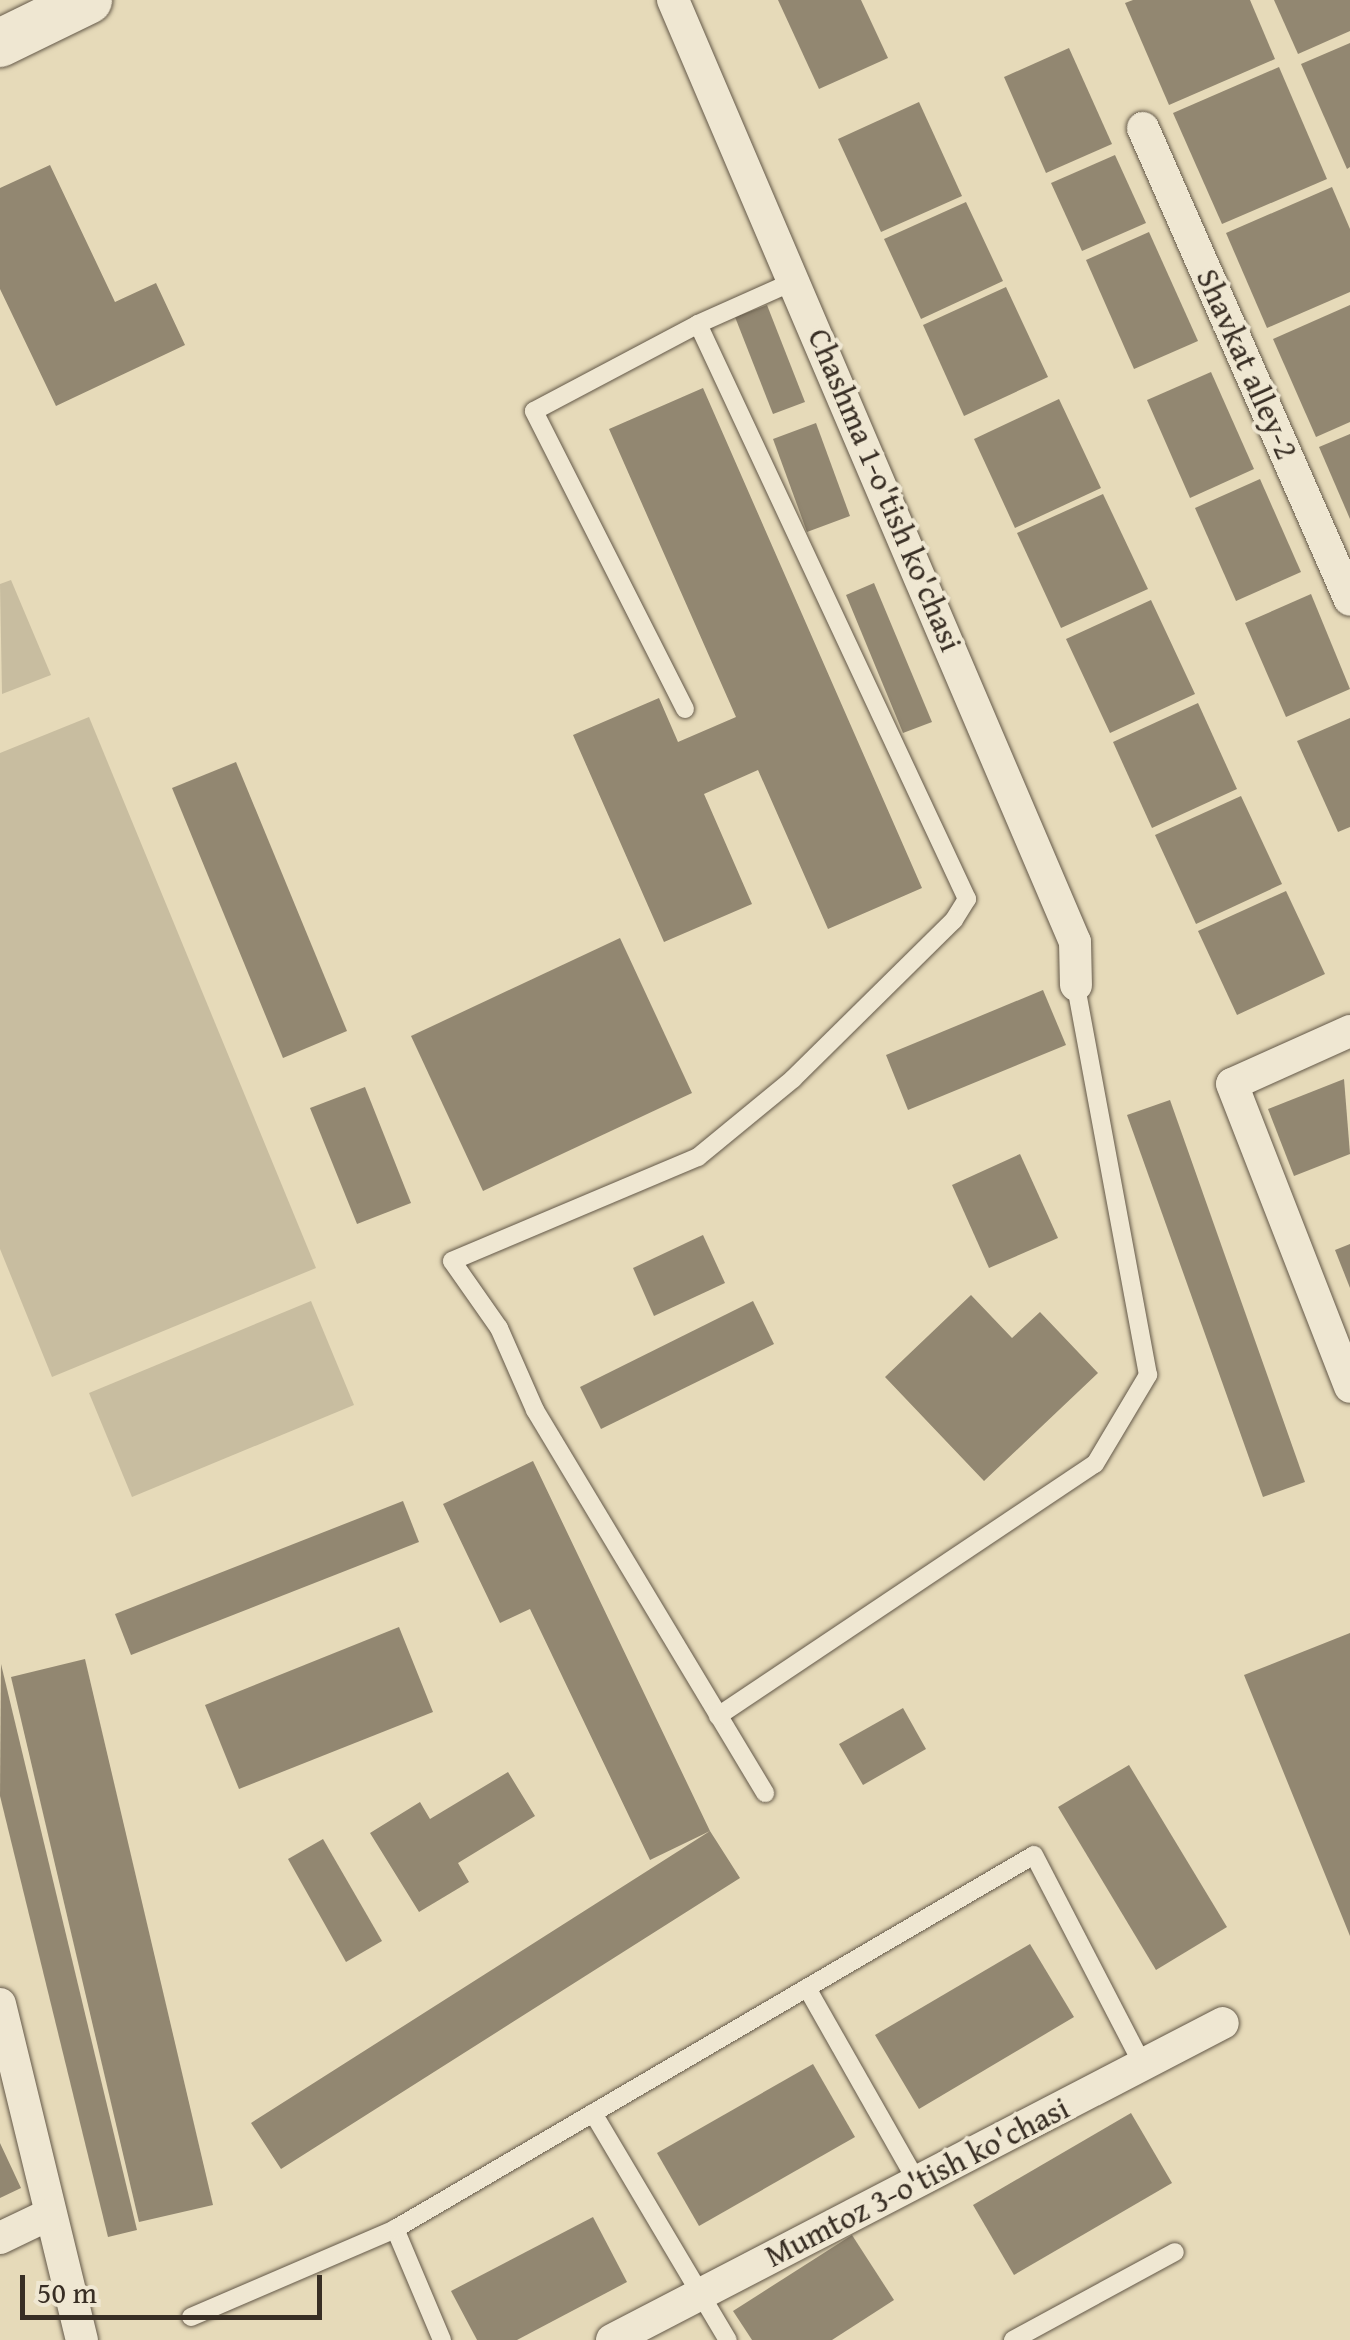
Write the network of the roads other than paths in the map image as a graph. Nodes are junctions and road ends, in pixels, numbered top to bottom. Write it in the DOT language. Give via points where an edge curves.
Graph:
graph roads {
  1 [pos="88,0"];
  2 [pos="673,0"];
  3 [pos="0,43"];
  4 [pos="1144,128"];
  5 [pos="797,280"];
  6 [pos="698,324"];
  7 [pos="1350,600"];
  8 [pos="686,708"];
  9 [pos="1076,985"];
  10 [pos="1350,1031"];
  11 [pos="1350,1387"];
  12 [pos="718,1716"];
  13 [pos="765,1793"];
  14 [pos="807,1988"];
  15 [pos="0,2004"];
  16 [pos="1222,2023"];
  17 [pos="1143,2065"];
  18 [pos="593,2112"];
  19 [pos="917,2182"];
  20 [pos="48,2215"];
  21 [pos="395,2229"];
  22 [pos="0,2238"];
  23 [pos="1175,2252"];
  24 [pos="698,2296"];
  25 [pos="191,2318"];
  26 [pos="82,2340"];
  27 [pos="442,2340"];
  28 [pos="612,2340"];
  29 [pos="728,2340"];
  30 [pos="1014,2340"];
  1 -- 3 [label="main road"];
  2 -- 5 [label="street, Chashma 1-o'tish ko'chasi"];
  4 -- 7 [label="street, Shavkat alley-2"];
  5 -- 6 [label="lane"];
  5 -- 9 [label="street, Chashma 1-o'tish ko'chasi" via="1074,942"];
  6 -- 8 [label="lane" via="534,411"];
  6 -- 12 [label="lane" via="967,899 954,920 793,1079 698,1157 452,1261 499,1328 535,1410"];
  9 -- 12 [label="lane" via="1148,1375 1095,1464"];
  10 -- 11 [label="street" via="1232,1084"];
  12 -- 13 [label="lane"];
  14 -- 17 [label="lane" via="1034,1856"];
  14 -- 18 [label="lane"];
  14 -- 19 [label="lane"];
  15 -- 20 [label="street"];
  16 -- 17 [label="street, Mumtoz 3-o'tish ko'chasi"];
  17 -- 19 [label="street, Mumtoz 3-o'tish ko'chasi"];
  18 -- 21 [label="lane"];
  18 -- 24 [label="lane"];
  19 -- 24 [label="street, Mumtoz 3-o'tish ko'chasi"];
  20 -- 22 [label="street"];
  20 -- 26 [label="street"];
  21 -- 25 [label="lane"];
  21 -- 27 [label="lane"];
  23 -- 30 [label="lane"];
  24 -- 28 [label="street, Mumtoz 3-o'tish ko'chasi"];
  24 -- 29 [label="lane"];
}
